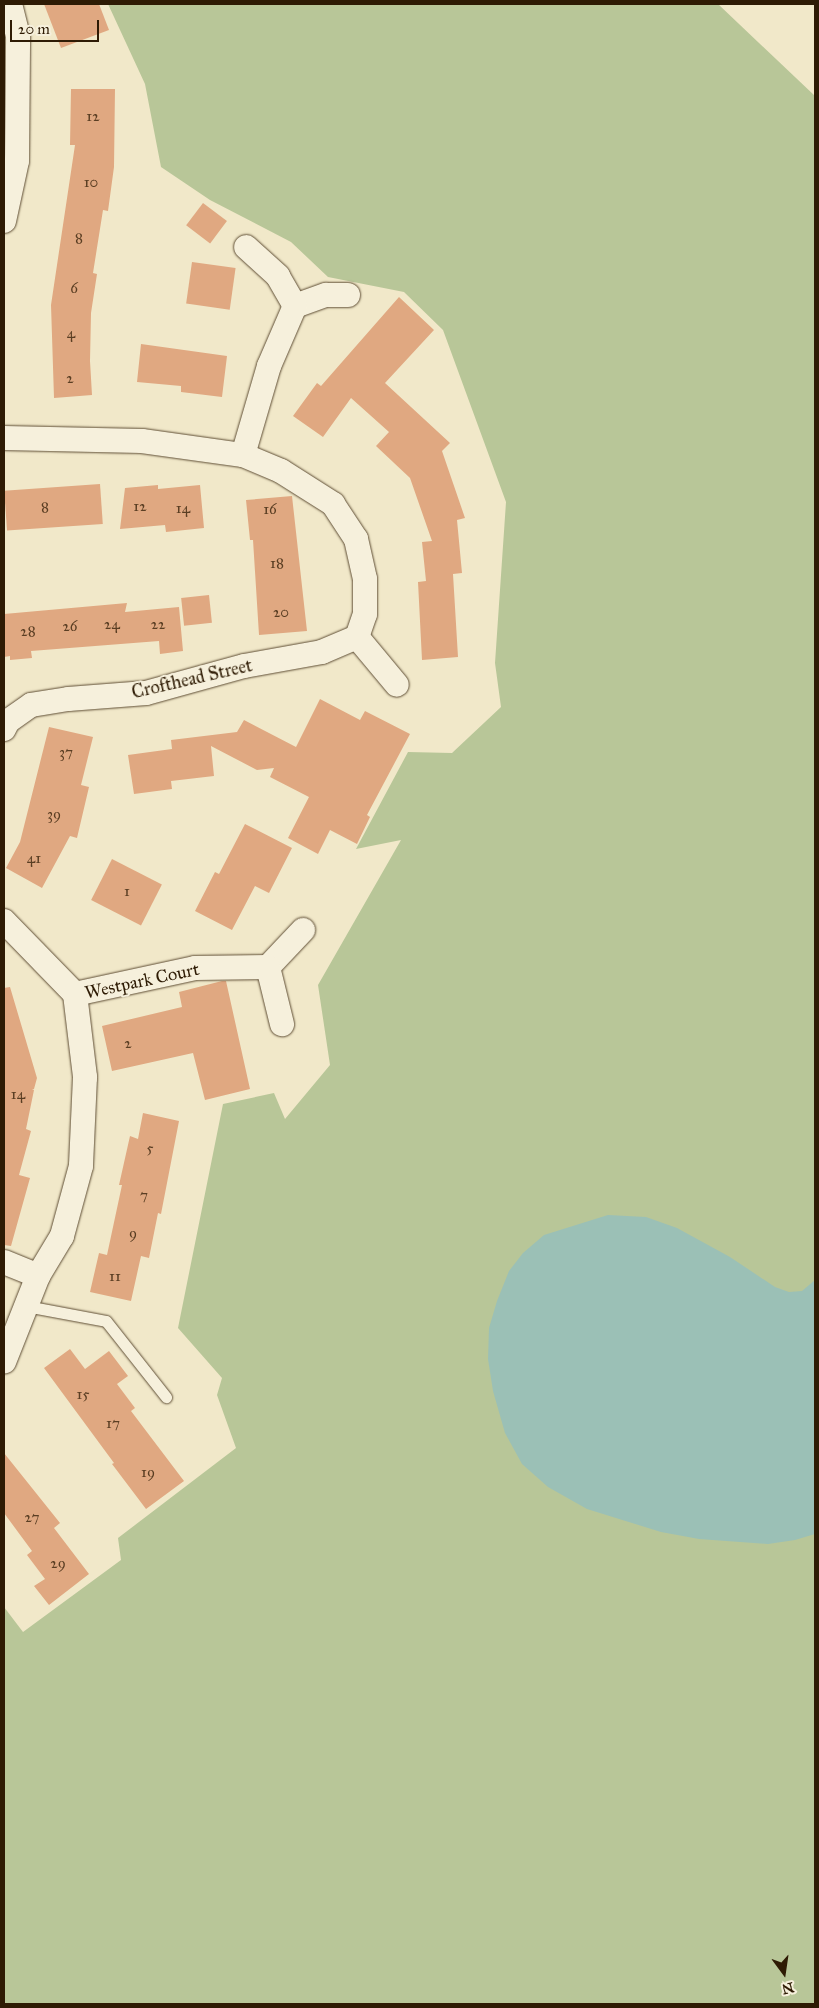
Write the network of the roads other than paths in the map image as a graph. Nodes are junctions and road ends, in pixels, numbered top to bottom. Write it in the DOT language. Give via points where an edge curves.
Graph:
graph roads {
  1 [pos="10,4"];
  2 [pos="4,221"];
  3 [pos="246,247"];
  4 [pos="348,295"];
  5 [pos="295,306"];
  6 [pos="4,438"];
  7 [pos="243,455"];
  8 [pos="357,637"];
  9 [pos="397,685"];
  10 [pos="4,729"];
  11 [pos="4,921"];
  12 [pos="303,930"];
  13 [pos="268,967"];
  14 [pos="76,994"];
  15 [pos="282,1024"];
  16 [pos="4,1262"];
  17 [pos="38,1276"];
  18 [pos="26,1306"];
  19 [pos="4,1362"];
  20 [pos="166,1397"];
  1 -- 2 [label="street" via="18,36 17,161"];
  3 -- 5 [label="street" via="278,276"];
  4 -- 5 [label="street" via="326,295"];
  5 -- 7 [label="street" via="270,366"];
  6 -- 7 [label="street" via="142,441"];
  7 -- 8 [label="street" via="281,471 333,504 356,538 365,579 366,614"];
  8 -- 9 [label="street"];
  8 -- 10 [label="street, Crofthead Street" via="322,652 244,666 146,693 31,705 8,722"];
  11 -- 14 [label="street"];
  12 -- 13 [label="street"];
  13 -- 14 [label="street, Westpark Court" via="196,968"];
  13 -- 15 [label="street"];
  14 -- 17 [label="street" via="84,1077 81,1166 62,1236"];
  16 -- 17 [label="street"];
  17 -- 18 [label="street"];
  18 -- 19 [label="street"];
  18 -- 20 [label="lane" via="106,1321"];
}
